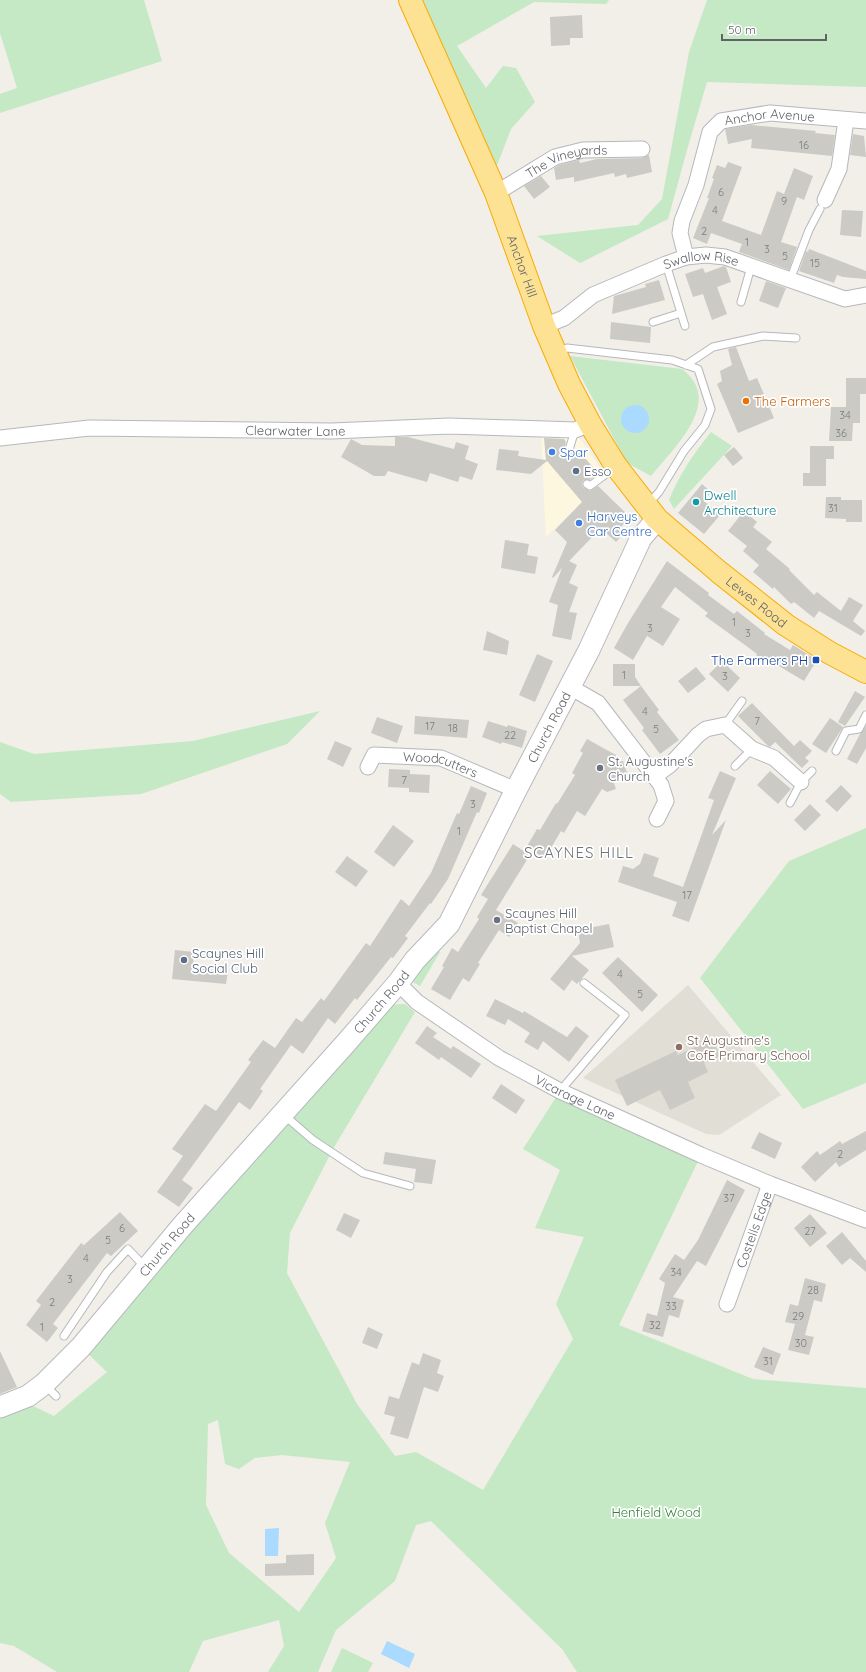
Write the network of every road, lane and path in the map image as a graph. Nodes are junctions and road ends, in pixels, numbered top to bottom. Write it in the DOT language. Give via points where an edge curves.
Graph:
graph roads {
  1 [pos="410,0"];
  2 [pos="846,120"];
  3 [pos="866,121"];
  4 [pos="642,149"];
  5 [pos="496,193"];
  6 [pos="822,204"];
  7 [pos="686,257"];
  8 [pos="666,264"];
  9 [pos="751,266"];
  10 [pos="790,280"];
  11 [pos="866,295"];
  12 [pos="741,302"];
  13 [pos="681,314"];
  14 [pos="653,322"];
  15 [pos="544,326"];
  16 [pos="684,326"];
  17 [pos="796,338"];
  18 [pos="555,352"];
  19 [pos="686,365"];
  20 [pos="582,427"];
  21 [pos="0,438"];
  22 [pos="569,450"];
  23 [pos="616,466"];
  24 [pos="587,484"];
  25 [pos="652,512"];
  26 [pos="866,672"];
  27 [pos="570,687"];
  28 [pos="742,702"];
  29 [pos="866,715"];
  30 [pos="725,725"];
  31 [pos="752,749"];
  32 [pos="836,751"];
  33 [pos="735,766"];
  34 [pos="368,767"];
  35 [pos="812,771"];
  36 [pos="655,776"];
  37 [pos="801,782"];
  38 [pos="516,790"];
  39 [pos="790,802"];
  40 [pos="657,819"];
  41 [pos="398,983"];
  42 [pos="584,983"];
  43 [pos="560,1091"];
  44 [pos="283,1114"];
  45 [pos="770,1184"];
  46 [pos="410,1186"];
  47 [pos="866,1220"];
  48 [pos="146,1268"];
  49 [pos="727,1304"];
  50 [pos="64,1336"];
  51 [pos="0,1407"];
  1 -- 5 [label="highway, Anchor Hill"];
  2 -- 3 [label="street, Anchor Avenue"];
  2 -- 6 [label="street" via="839,169"];
  2 -- 7 [label="street, Anchor Avenue" via="770,113 721,120 710,132 696,185 682,221 680,232"];
  4 -- 5 [label="street, The Vineyards" via="583,150 555,157"];
  5 -- 15 [label="highway, Anchor Hill"];
  6 -- 10 [label="lane"];
  7 -- 8 [label="street, Swallow Rise"];
  7 -- 9 [label="street, Swallow Rise" via="725,257"];
  8 -- 13 [label="lane"];
  8 -- 15 [label="street, Swallow Rise" via="593,295 564,318"];
  9 -- 10 [label="street, Swallow Rise"];
  9 -- 12 [label="lane"];
  10 -- 11 [label="street, Swallow Rise" via="845,299"];
  13 -- 14 [label="lane"];
  13 -- 16 [label="lane"];
  15 -- 18 [label="highway, Anchor Hill"];
  17 -- 19 [label="lane" via="763,336 713,348"];
  18 -- 19 [label="lane" via="567,348 672,360"];
  18 -- 20 [label="highway, Anchor Hill" via="569,384"];
  19 -- 25 [label="lane" via="698,369 710,409 705,424 684,451 659,492"];
  20 -- 21 [label="street, Clearwater Lane" via="449,426 332,431 89,428"];
  20 -- 22 [label="lane"];
  20 -- 23 [label="highway, Anchor Hill"];
  23 -- 24 [label="lane" via="590,486"];
  23 -- 25 [label="highway, Anchor Hill"];
  25 -- 26 [label="highway, Lewes Road" via="719,572 786,624"];
  25 -- 27 [label="street, Church Road"];
  27 -- 36 [label="street" via="598,703"];
  27 -- 38 [label="street, Church Road"];
  28 -- 30 [label="lane"];
  29 -- 32 [label="lane" via="859,729 846,732"];
  30 -- 31 [label="street"];
  30 -- 36 [label="street" via="706,729 670,765"];
  31 -- 33 [label="lane"];
  31 -- 37 [label="street" via="774,758"];
  34 -- 38 [label="street, Woodcutters" via="374,755 441,758"];
  35 -- 37 [label="lane"];
  36 -- 40 [label="street" via="666,801"];
  37 -- 39 [label="lane"];
  38 -- 41 [label="street, Church Road" via="448,924"];
  41 -- 43 [label="street, Vicarage Lane" via="417,1002 499,1058"];
  41 -- 44 [label="street, Church Road"];
  42 -- 43 [label="lane" via="625,1015"];
  43 -- 45 [label="street, Vicarage Lane"];
  44 -- 46 [label="lane" via="313,1140 363,1173"];
  44 -- 48 [label="street, Church Road"];
  45 -- 47 [label="street, Costells Edge"];
  45 -- 49 [label="street, Costells Edge"];
  48 -- 50 [label="lane" via="128,1249 107,1272"];
  48 -- 51 [label="street, Church Road" via="81,1347 50,1390"];
}
